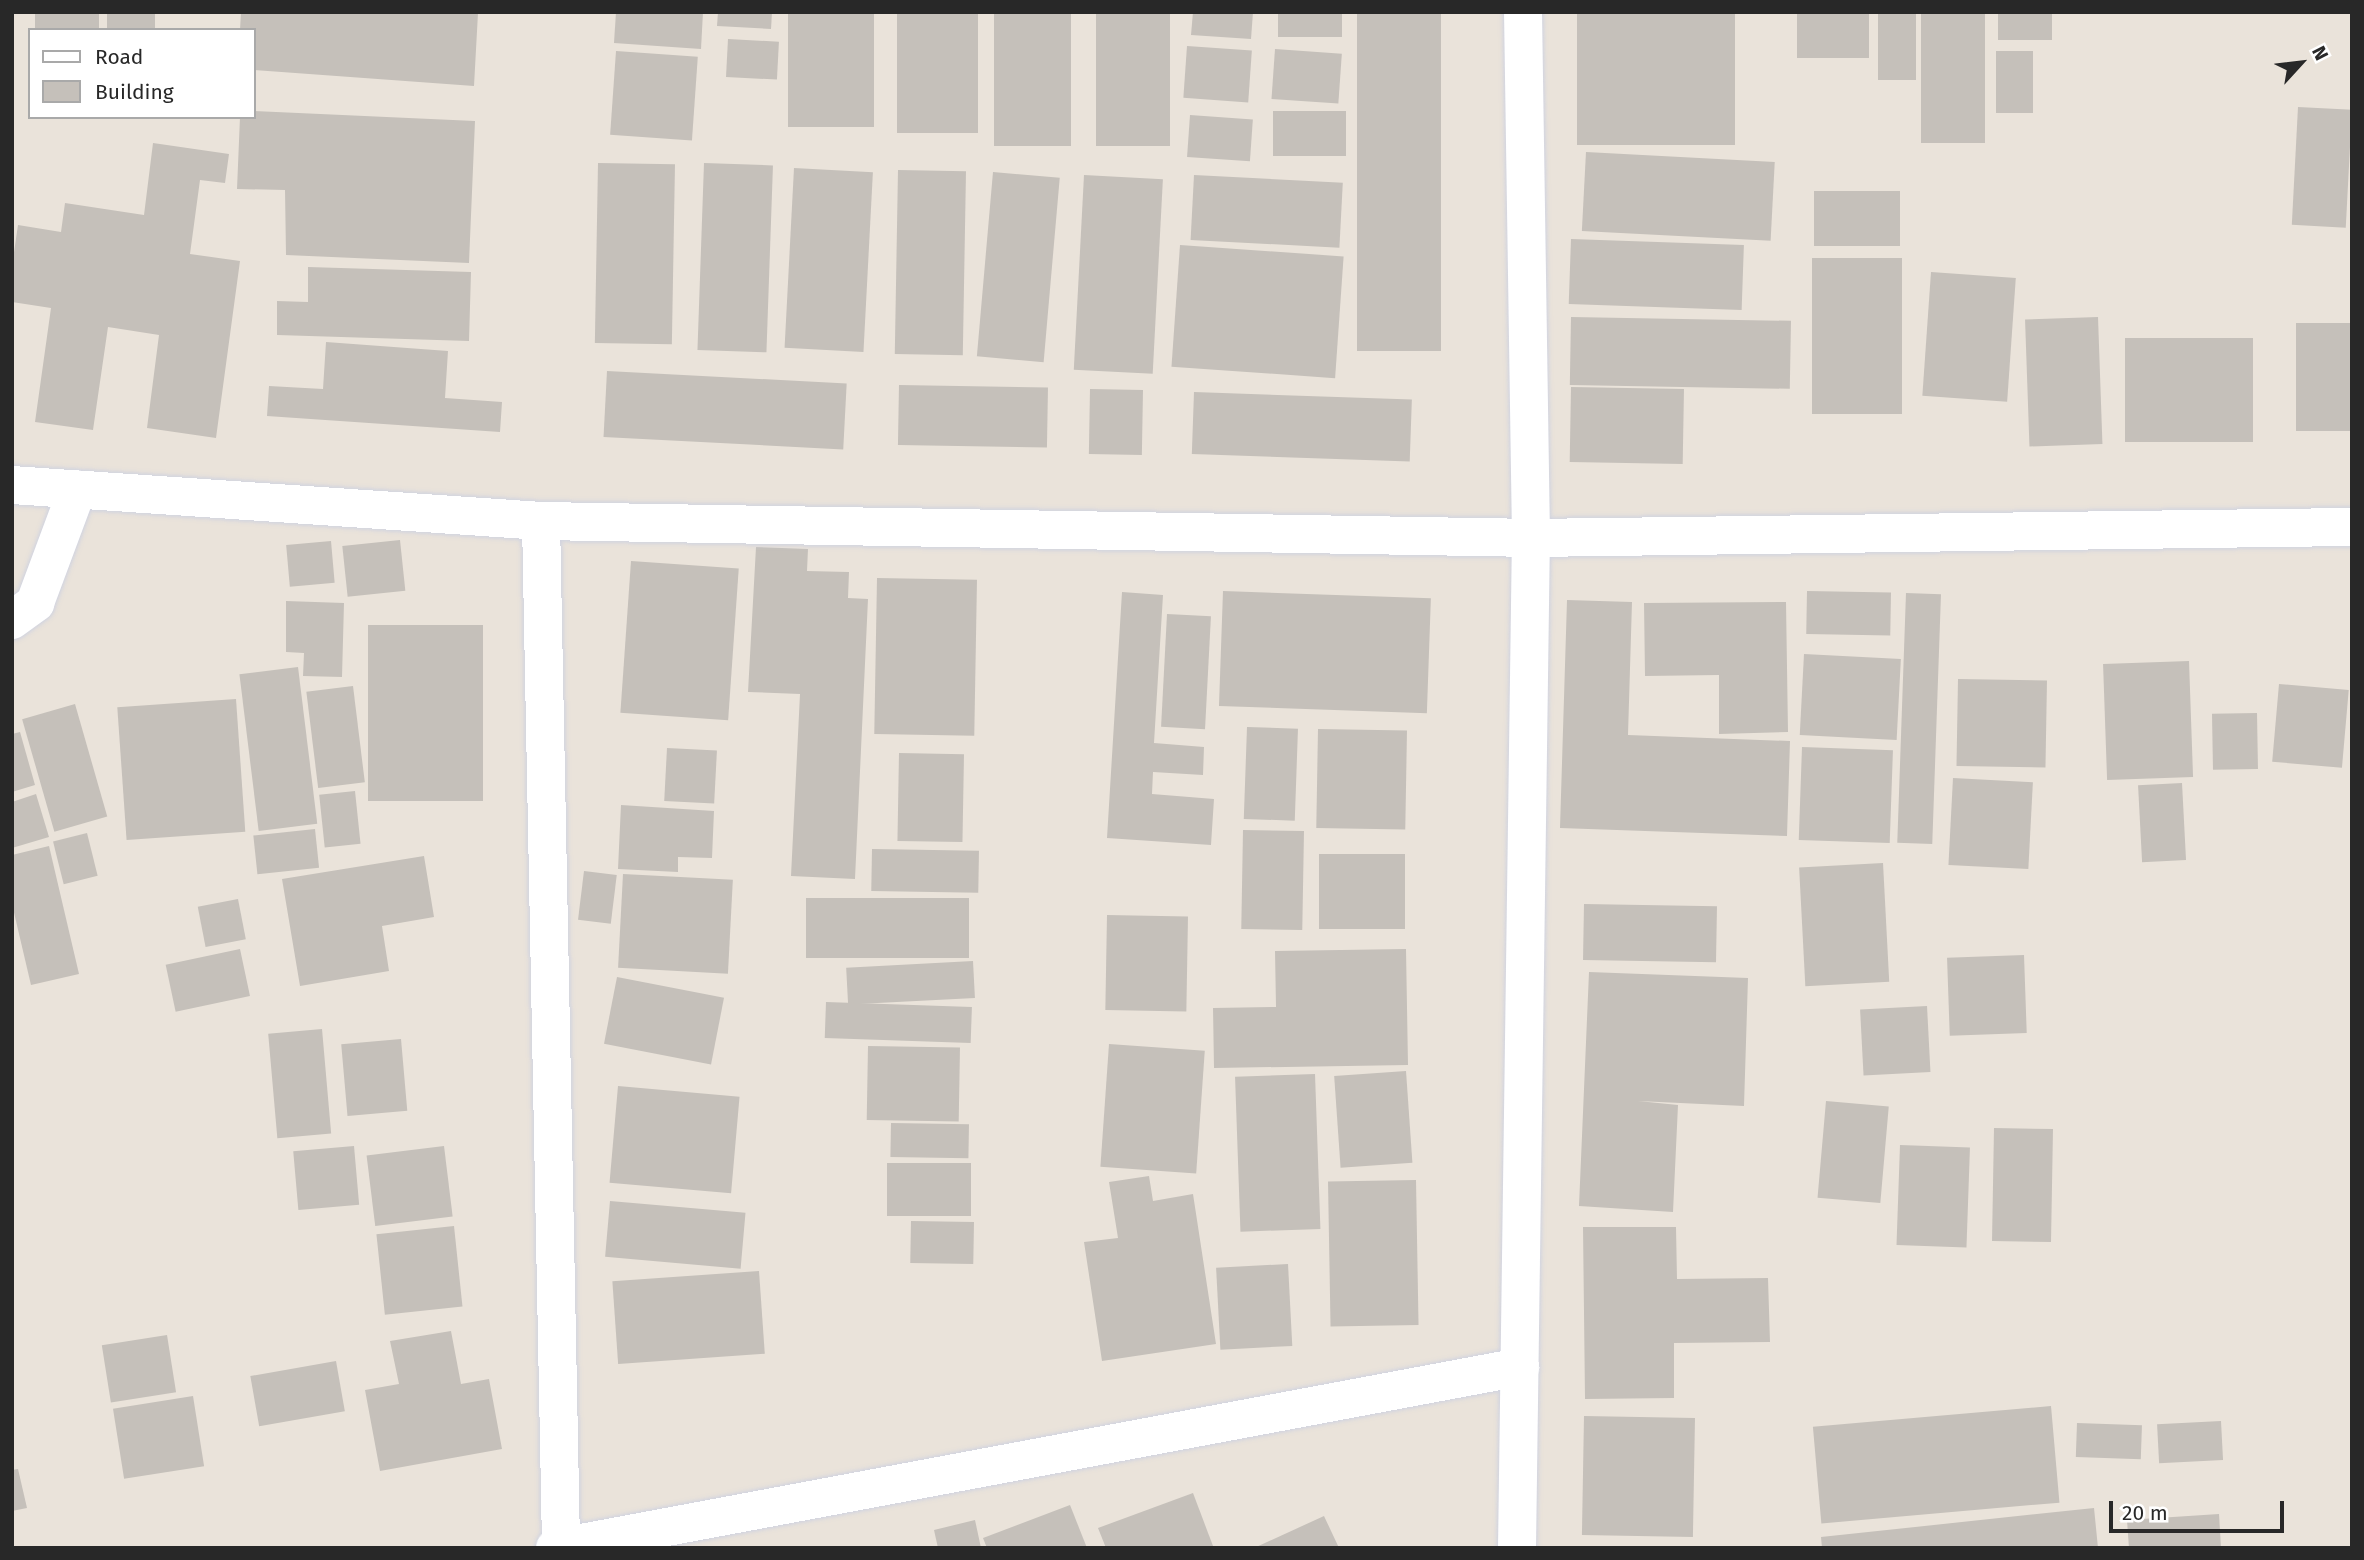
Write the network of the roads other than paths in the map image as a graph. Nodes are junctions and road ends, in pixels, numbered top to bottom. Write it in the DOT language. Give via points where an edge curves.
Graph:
graph roads {
  1 [pos="1523,12"];
  2 [pos="12,485"];
  3 [pos="77,490"];
  4 [pos="541,522"];
  5 [pos="2352,527"];
  6 [pos="1531,538"];
  7 [pos="12,620"];
  8 [pos="1520,1367"];
  9 [pos="558,1547"];
  10 [pos="1517,1548"];
  1 -- 6 [label="street"];
  2 -- 3 [label="street"];
  3 -- 4 [label="street"];
  3 -- 7 [label="street" via="35,603"];
  4 -- 6 [label="street"];
  4 -- 9 [label="street"];
  5 -- 6 [label="street"];
  6 -- 8 [label="street"];
  8 -- 9 [label="street"];
  8 -- 10 [label="street"];
}
